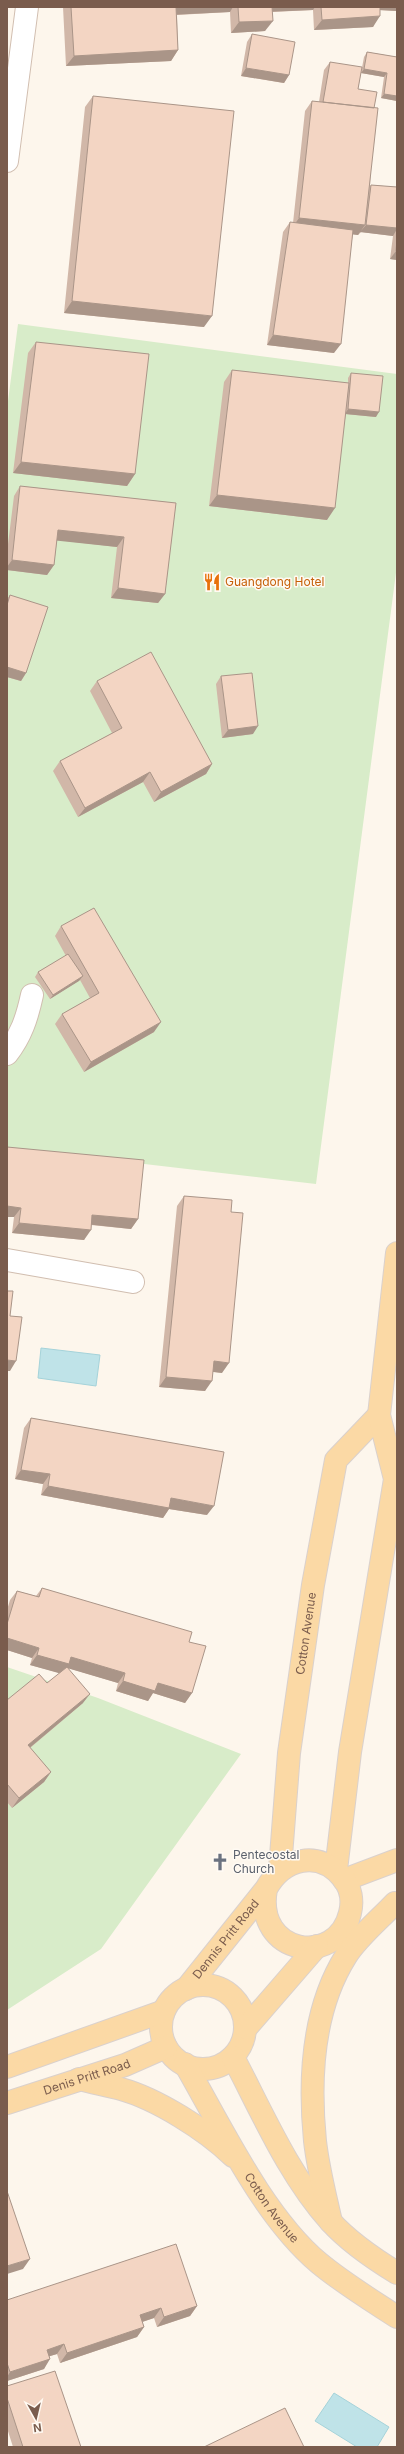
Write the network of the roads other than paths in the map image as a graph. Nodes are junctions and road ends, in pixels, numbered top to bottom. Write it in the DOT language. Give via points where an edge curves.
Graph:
graph roads {
  1 [pos="28,7"];
  2 [pos="7,161"];
  3 [pos="32,996"];
  4 [pos="7,1054"];
  5 [pos="397,1253"];
  6 [pos="7,1260"];
  7 [pos="133,1282"];
  8 [pos="379,1415"];
  9 [pos="397,1860"];
  10 [pos="280,1869"];
  11 [pos="340,1875"];
  12 [pos="266,1889"];
  13 [pos="396,1903"];
  14 [pos="348,1921"];
  15 [pos="316,1946"];
  16 [pos="186,1989"];
  17 [pos="164,2011"];
  18 [pos="246,2028"];
  19 [pos="166,2047"];
  20 [pos="232,2057"];
  21 [pos="185,2064"];
  22 [pos="7,2067"];
  23 [pos="79,2079"];
  24 [pos="7,2103"];
  25 [pos="245,2169"];
  26 [pos="331,2222"];
  27 [pos="397,2273"];
  28 [pos="397,2317"];
  1 -- 2 [label="street"];
  3 -- 4 [label="street" via="18,1040"];
  5 -- 8 [label="main road"];
  6 -- 7 [label="street"];
  8 -- 10 [label="main road, Cotton Avenue" via="336,1460 313,1585 289,1753"];
  8 -- 11 [label="main road" via="395,1479 350,1752"];
  9 -- 11 [label="main road"];
  10 -- 11 [label="main road" via="293,1862 308,1860 323,1863"];
  10 -- 12 [label="main road, Dennis Pritt Road"];
  11 -- 14 [label="main road, Dennis Pritt Road" via="350,1893 352,1907"];
  12 -- 15 [label="main road, Dennis Pritt Road" via="263,1901 270,1927 290,1944"];
  12 -- 16 [label="main road, Dennis Pritt Road"];
  13 -- 14 [label="main road"];
  13 -- 26 [label="main road" via="346,1956 337,1972 323,2010 312,2067 315,2142"];
  14 -- 15 [label="main road, Dennis Pritt Road" via="336,1937"];
  15 -- 18 [label="main road, Dennis Pritt Road"];
  16 -- 17 [label="main road, Dennis Pritt Road" via="176,1994"];
  16 -- 18 [label="main road, Dennis Pritt Road" via="200,1985 214,1986 227,1991 240,2007"];
  17 -- 19 [label="main road" via="161,2023"];
  17 -- 22 [label="main road"];
  18 -- 20 [label="main road, Dennis Pritt Road" via="241,2047"];
  19 -- 21 [label="main road, Dennis Pritt Road" via="174,2057"];
  19 -- 23 [label="main road, Denis Pritt Road"];
  20 -- 21 [label="main road, Dennis Pritt Road" via="222,2065 210,2068 197,2068"];
  20 -- 26 [label="main road" via="294,2172"];
  21 -- 25 [label="main road, Cotton Avenue"];
  23 -- 24 [label="main road, Denis Pritt Road"];
  23 -- 25 [label="main road" via="122,2089 152,2102 225,2149"];
  25 -- 28 [label="main road, Cotton Avenue" via="282,2224 319,2263"];
  26 -- 27 [label="main road" via="377,2261"];
}
